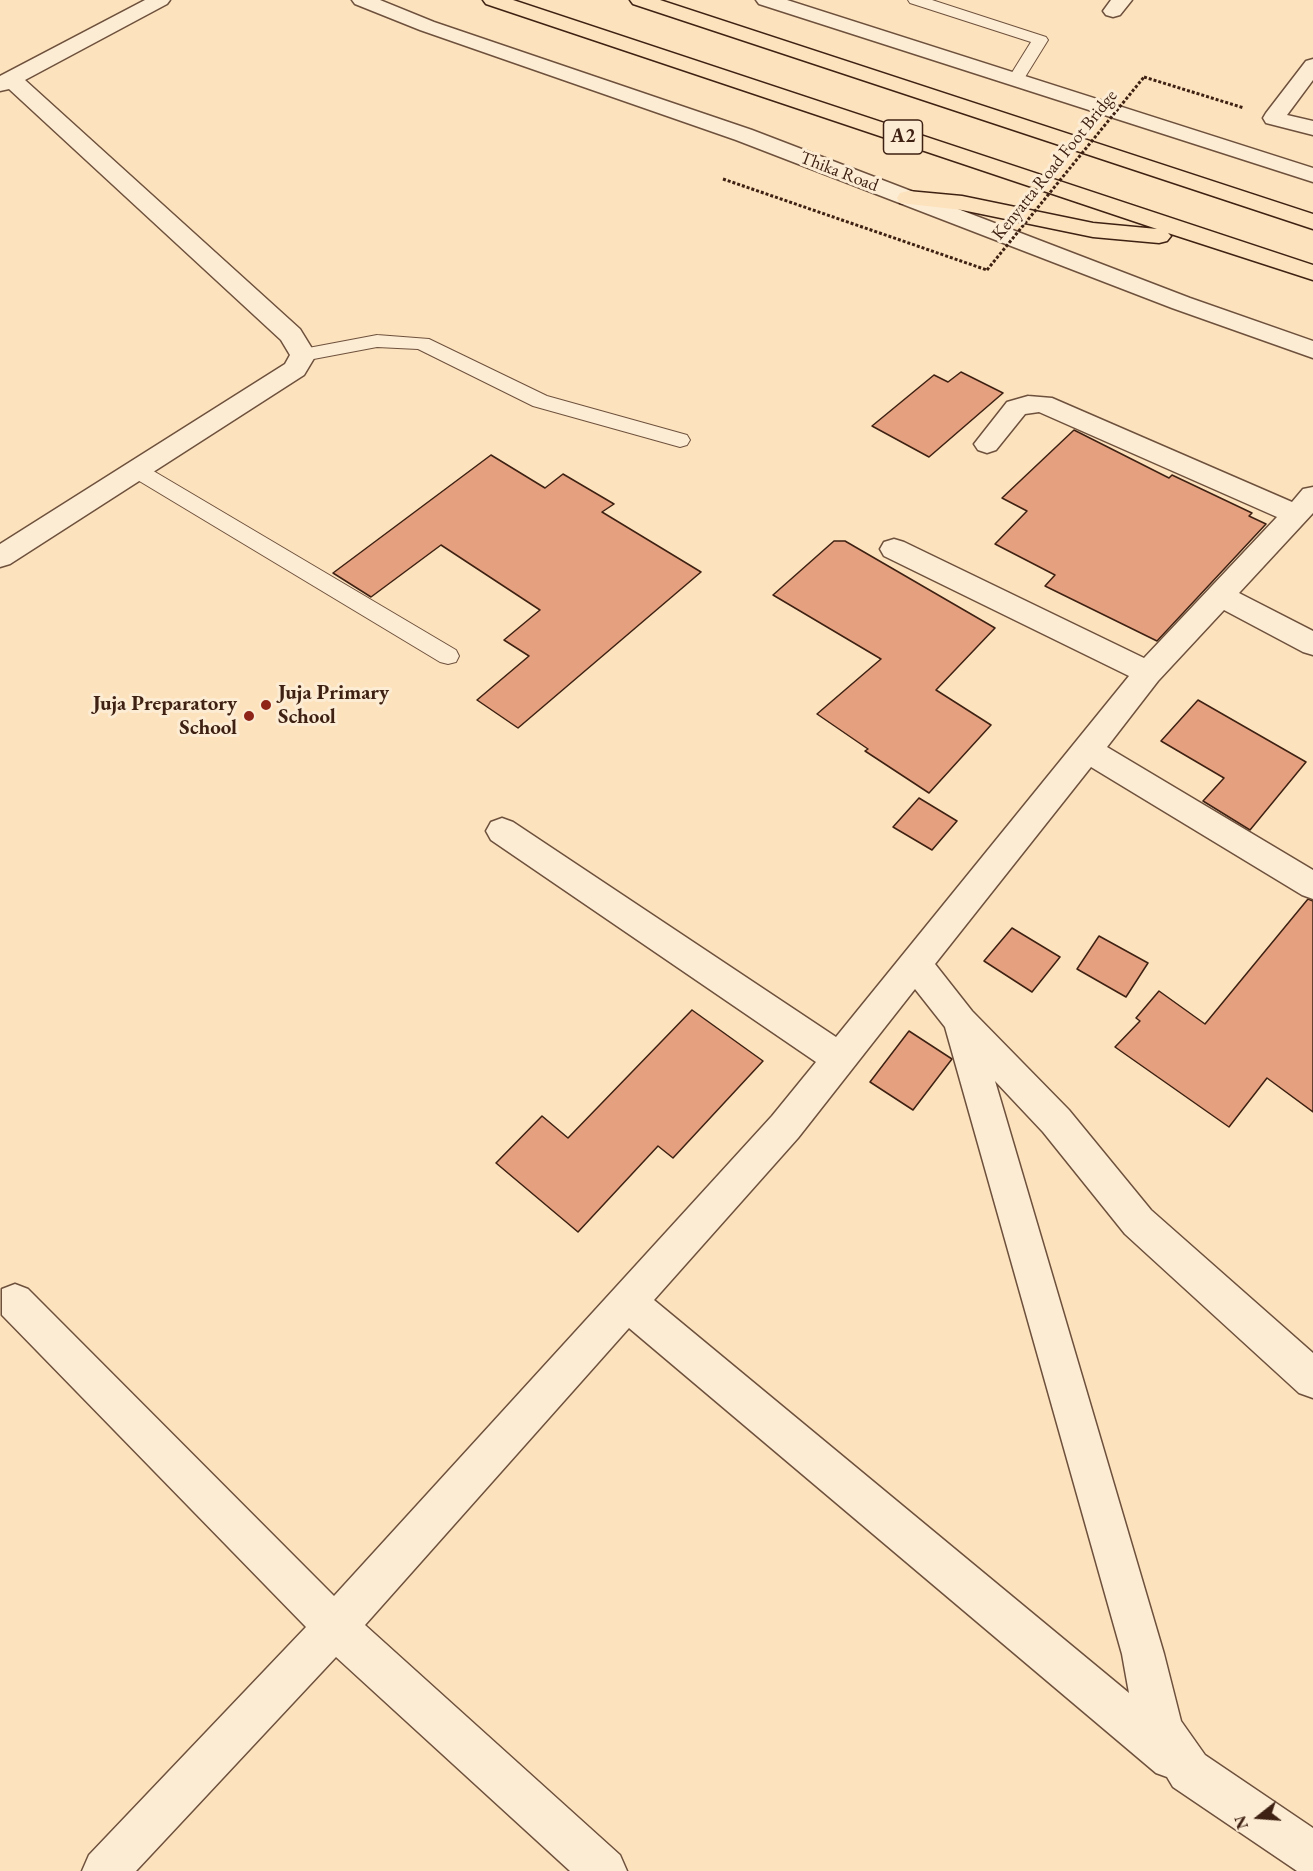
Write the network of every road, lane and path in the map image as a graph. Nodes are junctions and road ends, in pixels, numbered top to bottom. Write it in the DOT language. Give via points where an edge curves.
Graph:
graph roads {
  1 [pos="160,0"];
  2 [pos="362,0"];
  3 [pos="493,0"];
  4 [pos="640,0"];
  5 [pos="766,0"];
  6 [pos="916,0"];
  7 [pos="1313,65"];
  8 [pos="1016,80"];
  9 [pos="6,82"];
  10 [pos="1274,118"];
  11 [pos="1313,128"];
  12 [pos="1313,174"];
  13 [pos="723,179"];
  14 [pos="908,198"];
  15 [pos="1313,222"];
  16 [pos="1221,242"];
  17 [pos="1313,273"];
  18 [pos="1313,350"];
  19 [pos="303,355"];
  20 [pos="680,440"];
  21 [pos="987,444"];
  22 [pos="138,471"];
  23 [pos="1307,505"];
  24 [pos="894,549"];
  25 [pos="0,557"];
  26 [pos="1222,596"];
  27 [pos="1313,644"];
  28 [pos="448,656"];
  29 [pos="1148,673"];
  30 [pos="1086,750"];
  31 [pos="502,831"];
  32 [pos="1313,886"];
  33 [pos="915,964"];
  34 [pos="960,1021"];
  35 [pos="839,1058"];
  36 [pos="15,1302"];
  37 [pos="627,1302"];
  38 [pos="1313,1379"];
  39 [pos="335,1627"];
  40 [pos="1190,1771"];
  41 [pos="1313,1855"];
  42 [pos="105,1871"];
  43 [pos="604,1871"];
  1 -- 9 [label="street"];
  2 -- 14 [label="street, Thika Road" via="744,135"];
  3 -- 16 [label="highway, A2"];
  4 -- 15 [label="highway, A2"];
  5 -- 8 [label="street"];
  6 -- 8 [label="lane" via="1040,40"];
  7 -- 10 [label="street"];
  8 -- 12 [label="street"];
  9 -- 19 [label="street" via="291,335"];
  10 -- 11 [label="street"];
  10 -- 13 [label="path, Kenyatta Road Foot Bridge, bridge" via="1144,77 987,270"];
  14 -- 16 [label="highway" via="962,203 1093,230"];
  14 -- 18 [label="street, Thika Road"];
  16 -- 17 [label="highway, A2"];
  19 -- 20 [label="lane" via="377,341 422,343 540,401"];
  19 -- 22 [label="street" via="295,369"];
  21 -- 23 [label="street" via="1016,408 1043,404"];
  22 -- 25 [label="street"];
  22 -- 28 [label="lane"];
  23 -- 26 [label="street"];
  24 -- 29 [label="street"];
  26 -- 27 [label="street"];
  26 -- 29 [label="street"];
  29 -- 30 [label="street"];
  30 -- 32 [label="street"];
  30 -- 33 [label="street"];
  31 -- 35 [label="street"];
  33 -- 34 [label="street"];
  33 -- 35 [label="street"];
  34 -- 38 [label="street" via="1056,1121 1138,1222"];
  34 -- 40 [label="street" via="1143,1654 1152,1699 1163,1733"];
  35 -- 37 [label="street" via="785,1127"];
  36 -- 39 [label="street"];
  37 -- 39 [label="street"];
  37 -- 40 [label="street"];
  39 -- 42 [label="street"];
  39 -- 43 [label="street"];
  40 -- 41 [label="street"];
}
